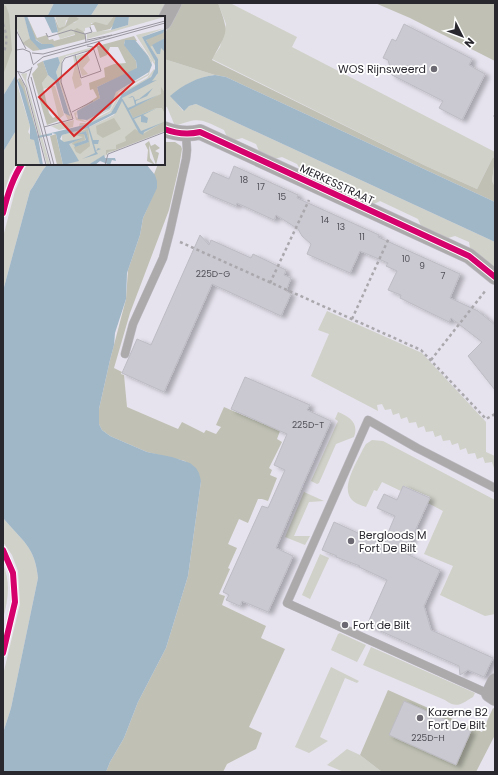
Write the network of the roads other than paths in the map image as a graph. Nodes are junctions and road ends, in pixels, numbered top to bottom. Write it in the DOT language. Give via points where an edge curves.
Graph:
graph roads {
  1 [pos="174,3"];
  2 [pos="165,20"];
  3 [pos="165,129"];
  4 [pos="186,135"];
  5 [pos="493,280"];
  6 [pos="124,354"];
  7 [pos="495,488"];
  8 [pos="493,691"];
  1 -- 2 [label="street"];
  3 -- 4 [label="street, MERKESSTRAAT"];
  4 -- 5 [label="street, MERKESSTRAAT" via="200,132 469,256"];
  4 -- 6 [label="lane" via="186,159 163,258 133,324"];
  7 -- 8 [label="lane" via="368,420 287,603"];
}
